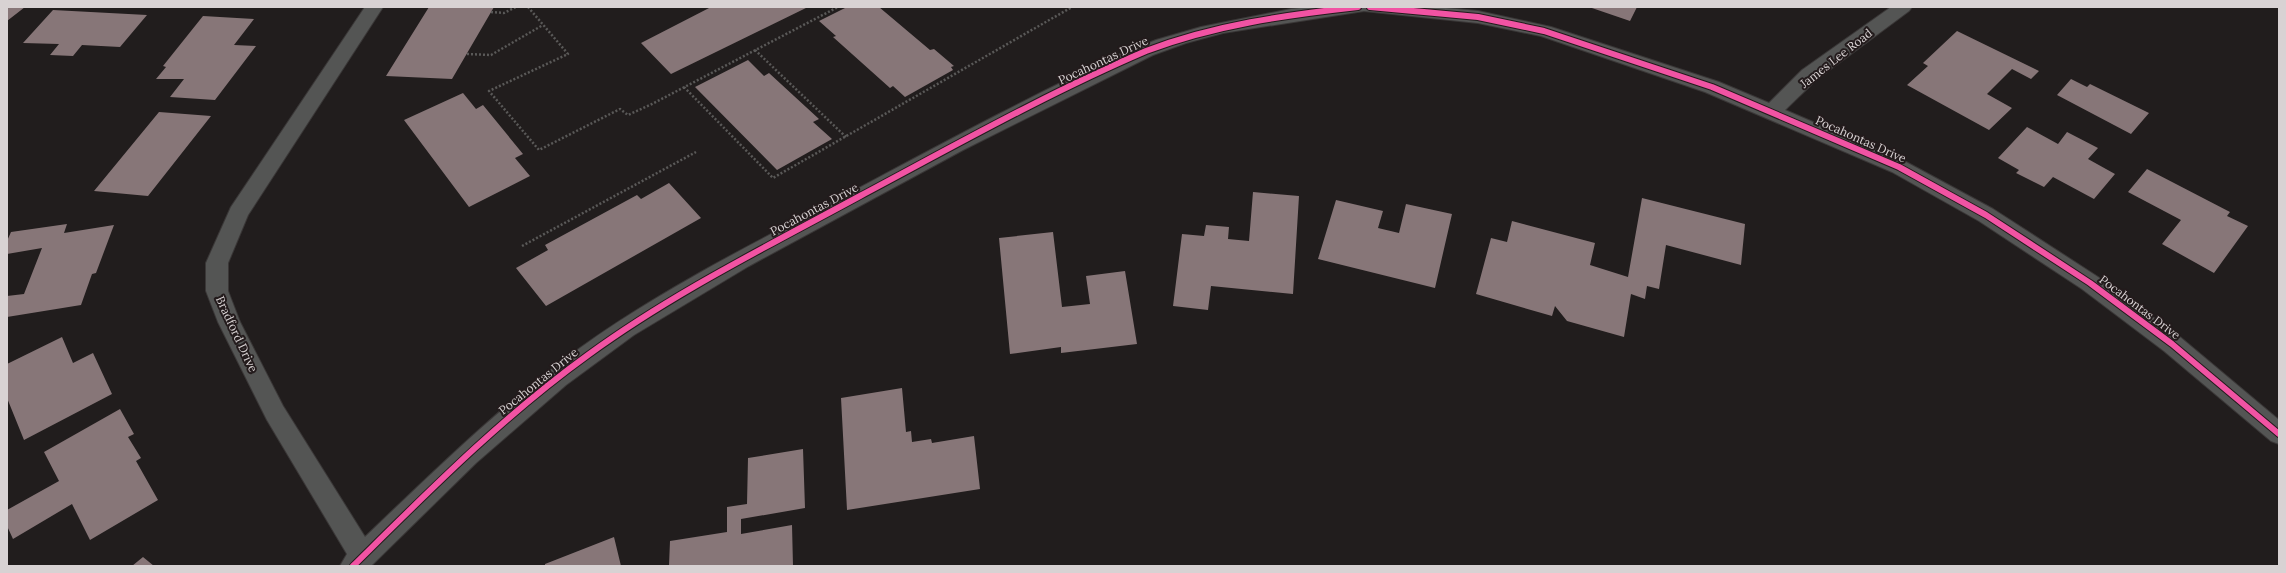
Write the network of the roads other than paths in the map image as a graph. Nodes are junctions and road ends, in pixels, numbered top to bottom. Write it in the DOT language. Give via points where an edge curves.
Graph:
graph roads {
  1 [pos="374,7"];
  2 [pos="1358,7"];
  3 [pos="1370,7"];
  4 [pos="1903,7"];
  5 [pos="1424,10"];
  6 [pos="1772,112"];
  7 [pos="2279,434"];
  8 [pos="358,561"];
  1 -- 8 [label="street, Bradford Drive" via="238,213 217,264 217,291 232,329 275,413"];
  2 -- 8 [label="street, Pocahontas Drive" via="1259,19 1179,39 1121,61 942,152 758,252 649,313 587,356 518,410"];
  3 -- 5 [label="street, Pocahontas Drive"];
  4 -- 6 [label="street, James Lee Road" via="1810,75"];
  5 -- 6 [label="street, Pocahontas Drive" via="1478,17 1544,31 1706,84"];
  6 -- 7 [label="street, Pocahontas Drive" via="1899,167 1986,215 2103,292 2172,344"];
}
